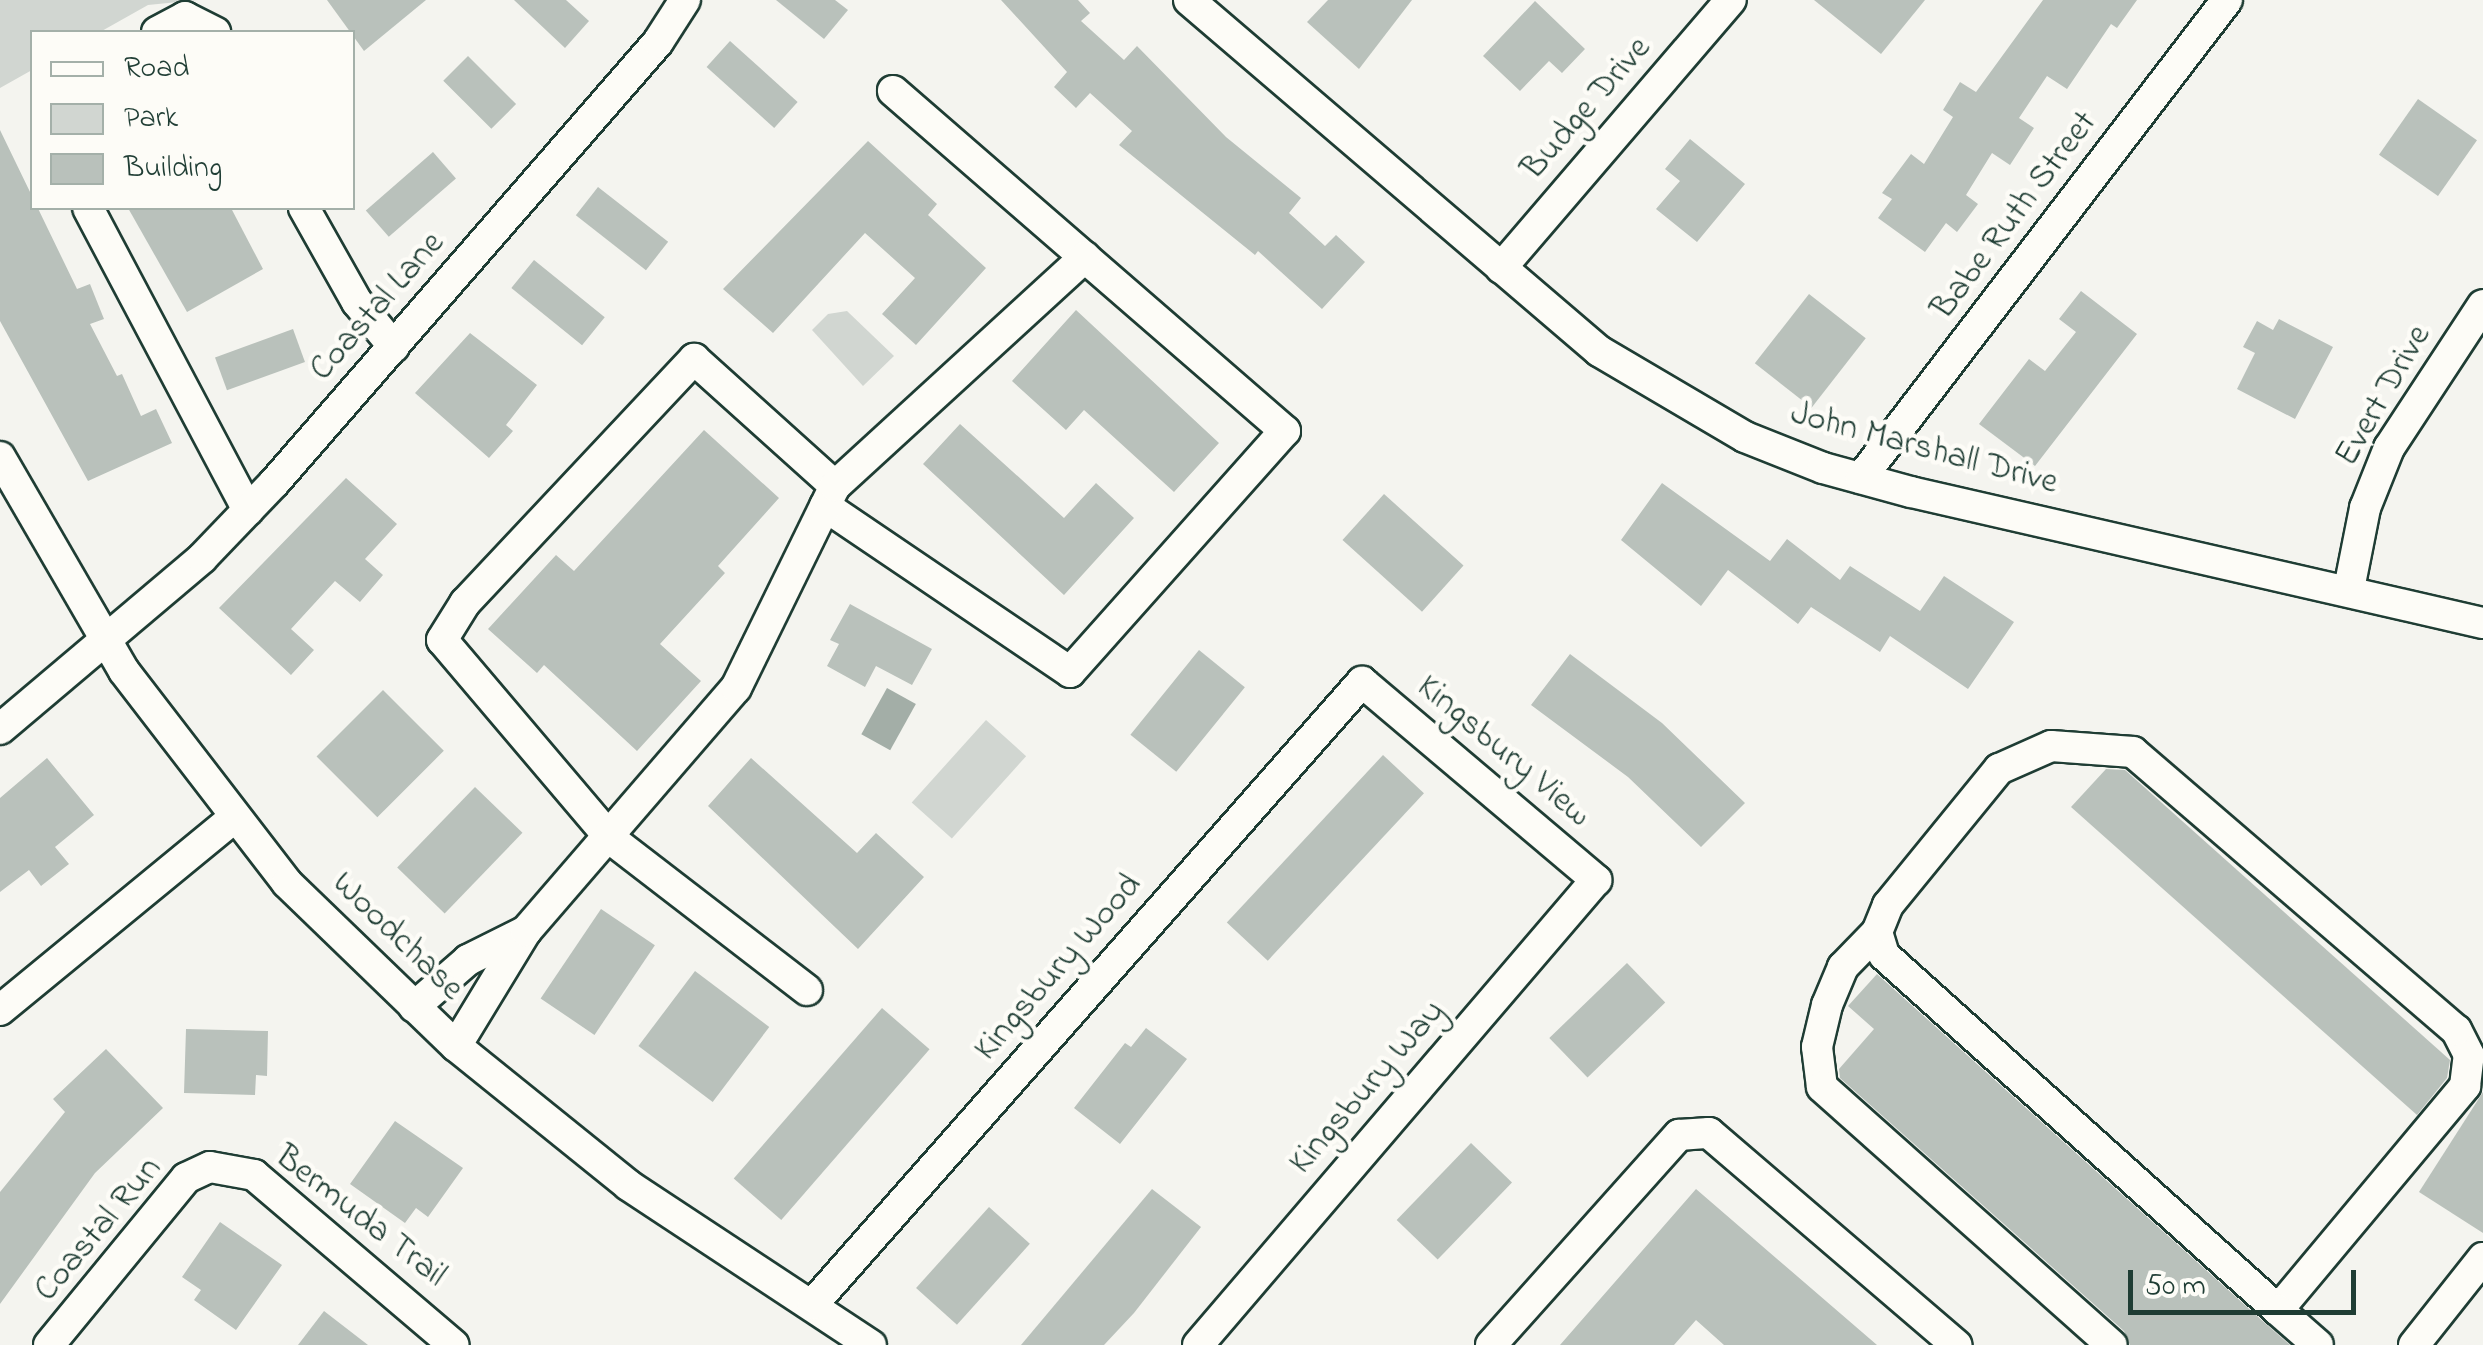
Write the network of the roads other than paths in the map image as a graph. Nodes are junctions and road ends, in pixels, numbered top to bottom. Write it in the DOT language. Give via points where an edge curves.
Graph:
graph roads {
  1 [pos="685,0"];
  2 [pos="1730,0"];
  3 [pos="2228,0"];
  4 [pos="1207,6"];
  5 [pos="161,30"];
  6 [pos="211,30"];
  7 [pos="893,92"];
  8 [pos="89,210"];
  9 [pos="305,210"];
  10 [pos="1085,257"];
  11 [pos="1501,268"];
  12 [pos="2483,304"];
  13 [pos="394,346"];
  14 [pos="0,457"];
  15 [pos="1861,478"];
  16 [pos="830,496"];
  17 [pos="248,510"];
  18 [pos="2348,589"];
  19 [pos="2483,623"];
  20 [pos="105,642"];
  21 [pos="1362,682"];
  22 [pos="0,729"];
  23 [pos="234,818"];
  24 [pos="611,839"];
  25 [pos="1596,880"];
  26 [pos="526,932"];
  27 [pos="1878,932"];
  28 [pos="807,990"];
  29 [pos="414,1008"];
  30 [pos="0,1010"];
  31 [pos="456,1046"];
  32 [pos="210,1168"];
  33 [pos="2483,1258"];
  34 [pos="812,1304"];
  35 [pos="2278,1310"];
  36 [pos="49,1345"];
  37 [pos="454,1345"];
  38 [pos="871,1345"];
  39 [pos="1198,1345"];
  40 [pos="1491,1345"];
  41 [pos="1956,1345"];
  42 [pos="2112,1345"];
  43 [pos="2318,1345"];
  44 [pos="2414,1345"];
  1 -- 13 [label="street, Coastal Lane" via="658,42"];
  2 -- 11 [label="street, Budge Drive"];
  3 -- 15 [label="street, Babe Ruth Street"];
  4 -- 11 [label="street, John Marshall Drive"];
  5 -- 6 [label="street" via="185,17"];
  7 -- 10 [label="street"];
  8 -- 17 [label="street"];
  9 -- 13 [label="street" via="357,302"];
  10 -- 16 [label="street"];
  10 -- 16 [label="street" via="1286,430 1070,672"];
  11 -- 15 [label="street, John Marshall Drive" via="1599,350 1680,402 1744,437"];
  12 -- 18 [label="street, Evert Drive" via="2390,448 2365,508"];
  13 -- 17 [label="street, Coastal Lane"];
  14 -- 20 [label="street, Woodchase"];
  15 -- 18 [label="street, John Marshall Drive"];
  16 -- 24 [label="street" via="736,688"];
  16 -- 24 [label="street" via="694,359 465,603 442,640"];
  17 -- 20 [label="street, Coastal Lane"];
  18 -- 19 [label="street, John Marshall Drive"];
  20 -- 22 [label="street, Coastal Lane"];
  20 -- 23 [label="street, Woodchase"];
  21 -- 25 [label="street, Kingsbury View"];
  21 -- 34 [label="street, Kingsbury Wood"];
  23 -- 29 [label="street, Woodchase" via="287,882"];
  23 -- 30 [label="street"];
  24 -- 26 [label="street"];
  24 -- 28 [label="street"];
  25 -- 39 [label="street, Kingsbury Way"];
  26 -- 29 [label="street" via="468,960"];
  26 -- 31 [label="street"];
  27 -- 35 [label="street" via="1884,955"];
  27 -- 35 [label="street" via="1888,905 2000,769 2051,746 2133,752 2456,1030 2469,1055 2465,1086"];
  27 -- 42 [label="street" via="1843,967 1827,1005 1817,1047 1822,1087"];
  29 -- 31 [label="street, Woodchase"];
  31 -- 34 [label="street, Woodchase" via="628,1185"];
  32 -- 36 [label="street, Coastal Run" via="186,1178"];
  32 -- 37 [label="street, Bermuda Trail" via="254,1175"];
  33 -- 44 [label="street"];
  34 -- 38 [label="street, Woodchase"];
  35 -- 43 [label="street"];
  40 -- 41 [label="street" via="1680,1135 1709,1133"];
}
